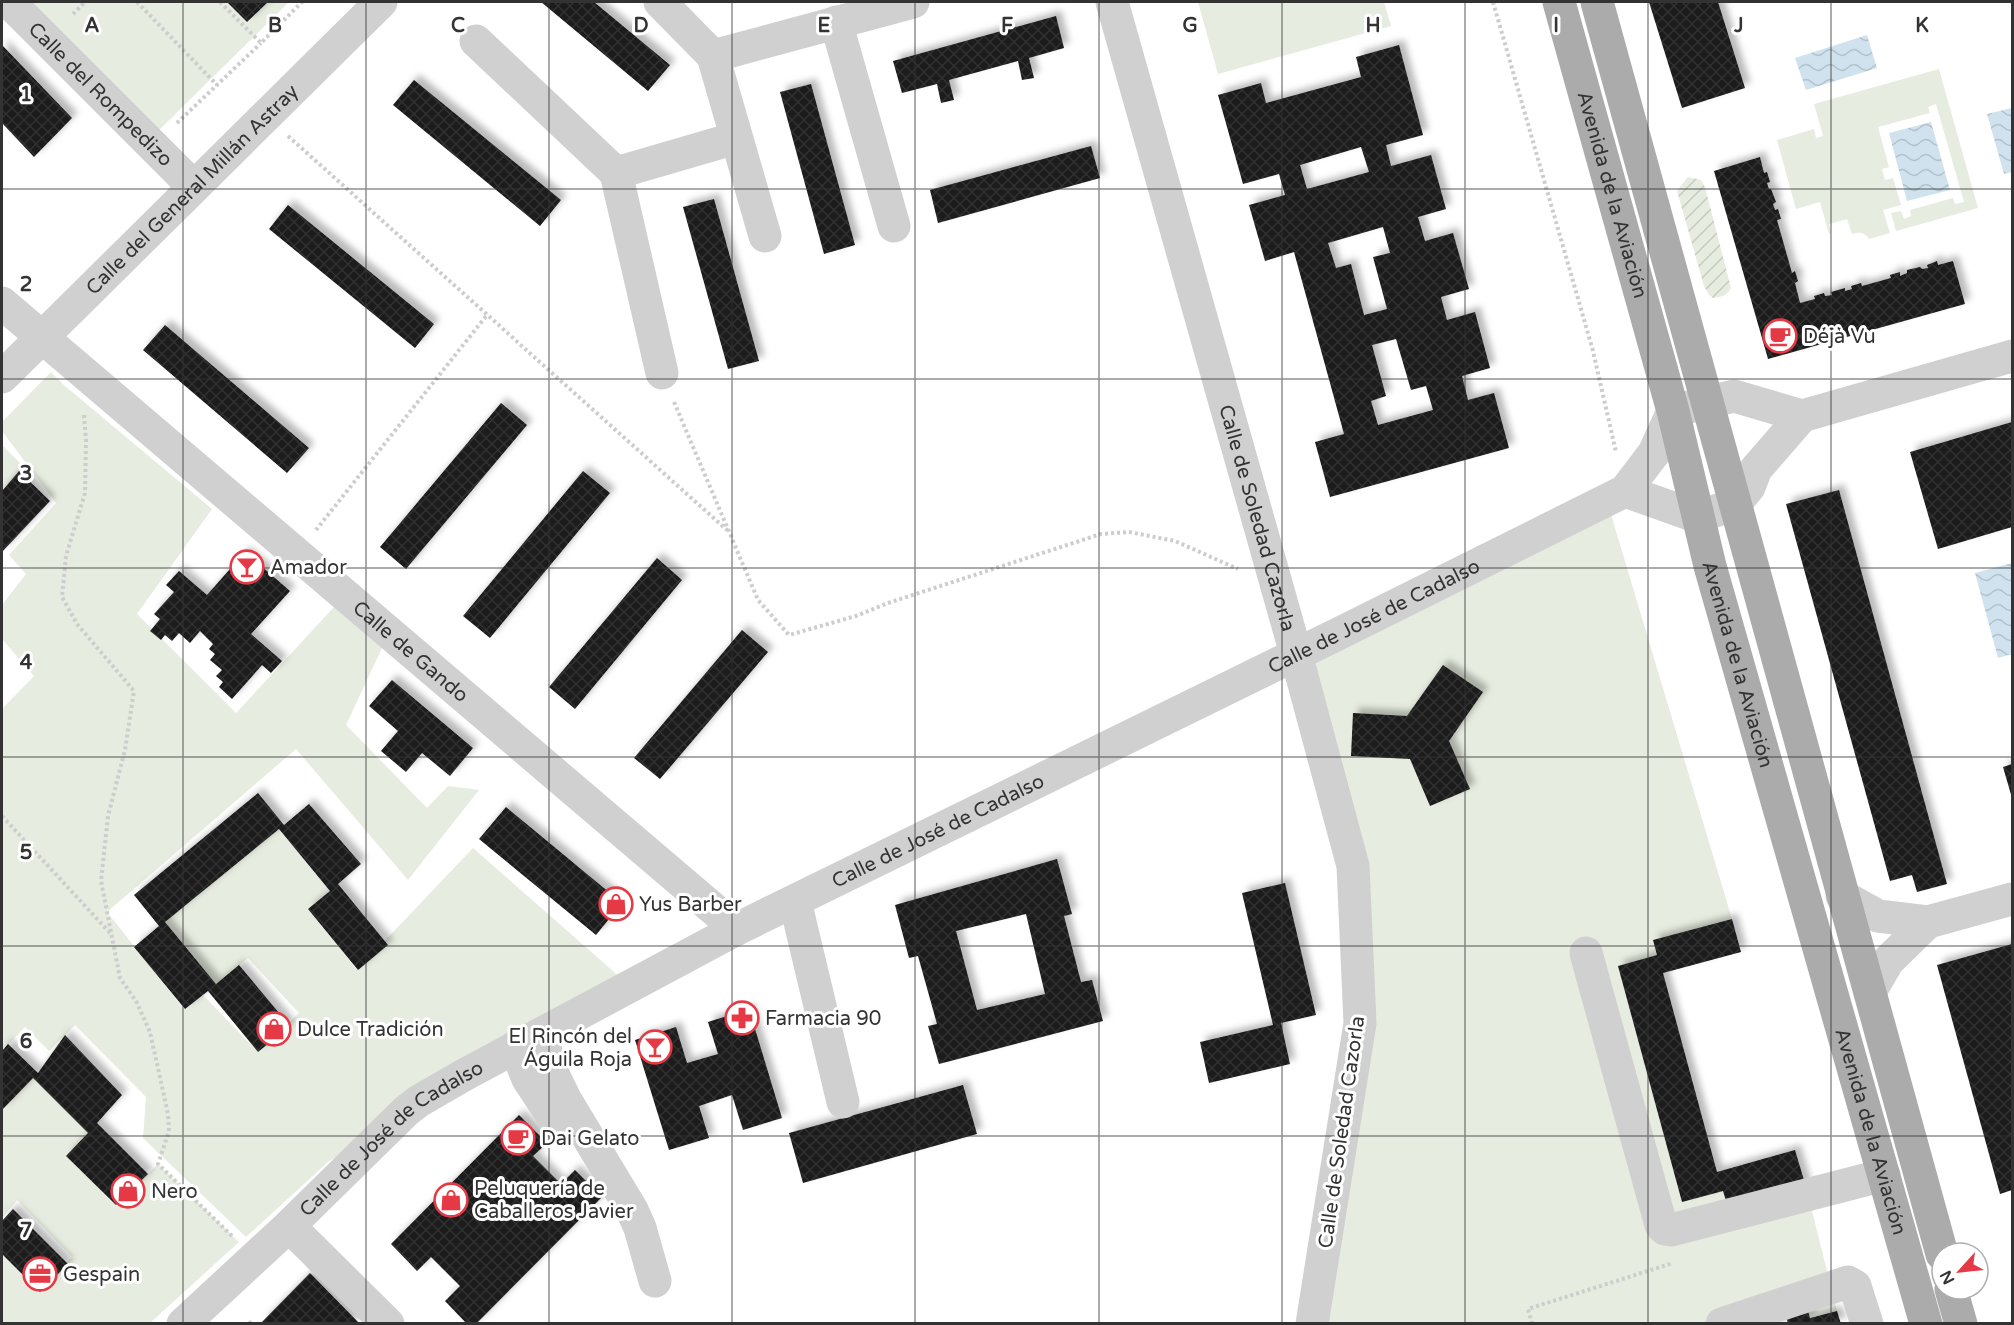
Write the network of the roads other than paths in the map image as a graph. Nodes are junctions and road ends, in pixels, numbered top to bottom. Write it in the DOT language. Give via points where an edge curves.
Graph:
graph roads {
  1 [pos="9,2"];
  2 [pos="381,2"];
  3 [pos="660,2"];
  4 [pos="914,2"];
  5 [pos="1112,2"];
  6 [pos="1559,2"];
  7 [pos="1597,2"];
  8 [pos="836,22"];
  9 [pos="476,41"];
  10 [pos="713,56"];
  11 [pos="736,138"];
  12 [pos="616,173"];
  13 [pos="194,187"];
  14 [pos="894,226"];
  15 [pos="765,236"];
  16 [pos="2,303"];
  17 [pos="42,337"];
  18 [pos="2013,356"];
  19 [pos="662,373"];
  20 [pos="2,378"];
  21 [pos="1721,399"];
  22 [pos="1673,411"];
  23 [pos="1802,416"];
  24 [pos="1756,469"];
  25 [pos="1625,491"];
  26 [pos="1736,504"];
  27 [pos="1698,517"];
  28 [pos="1296,654"];
  29 [pos="1842,896"];
  30 [pos="2013,899"];
  31 [pos="795,901"];
  32 [pos="1928,922"];
  33 [pos="737,929"];
  34 [pos="1586,953"];
  35 [pos="1870,992"];
  36 [pos="528,1040"];
  37 [pos="843,1102"];
  38 [pos="1884,1175"];
  39 [pos="297,1233"];
  40 [pos="1938,1241"];
  41 [pos="646,1283"];
  42 [pos="1955,1301"];
  43 [pos="183,1323"];
  44 [pos="388,1323"];
  45 [pos="1312,1323"];
  46 [pos="1722,1323"];
  47 [pos="1867,1323"];
  48 [pos="1926,1323"];
  49 [pos="1961,1323"];
  1 -- 13 [label="street, Calle del Rompedizo"];
  2 -- 13 [label="street, Calle del General Millán Astray"];
  3 -- 10 [label="street"];
  4 -- 8 [label="street"];
  5 -- 28 [label="street, Calle de Soledad Cazorla"];
  6 -- 22 [label="main road, Avenida de la Aviación"];
  7 -- 21 [label="main road, Avenida de la Aviación"];
  8 -- 10 [label="street"];
  8 -- 14 [label="street"];
  9 -- 12 [label="street"];
  10 -- 11 [label="street"];
  11 -- 12 [label="street"];
  11 -- 15 [label="street"];
  12 -- 19 [label="street"];
  13 -- 17 [label="street, Calle del General Millán Astray"];
  16 -- 17 [label="street, Calle de Gando"];
  17 -- 20 [label="street, Calle del General Millán Astray"];
  17 -- 33 [label="street, Calle de Gando"];
  18 -- 23 [label="street"];
  21 -- 22 [label="street"];
  21 -- 23 [label="street"];
  21 -- 24 [label="street" via="1756,420 1760,450"];
  21 -- 26 [label="main road, Avenida de la Aviación"];
  22 -- 25 [label="street, Calle de José de Cadalso" via="1654,453"];
  22 -- 27 [label="main road, Avenida de la Aviación"];
  23 -- 24 [label="street"];
  24 -- 26 [label="street"];
  25 -- 27 [label="street"];
  25 -- 28 [label="street, Calle de José de Cadalso"];
  26 -- 27 [label="street"];
  26 -- 29 [label="main road, Avenida de la Aviación"];
  27 -- 38 [label="main road, Avenida de la Aviación"];
  28 -- 31 [label="street, Calle de José de Cadalso"];
  28 -- 45 [label="street, Calle de Soledad Cazorla" via="1353,866 1360,1023"];
  29 -- 32 [label="street" via="1878,916"];
  29 -- 35 [label="main road, Avenida de la Aviación"];
  30 -- 32 [label="street"];
  31 -- 33 [label="street, Calle de José de Cadalso"];
  31 -- 37 [label="street"];
  32 -- 35 [label="street" via="1888,961"];
  33 -- 36 [label="street, Calle de José de Cadalso"];
  34 -- 38 [label="street" via="1665,1229"];
  35 -- 40 [label="main road, Avenida de la Aviación"];
  36 -- 39 [label="street, Calle de José de Cadalso" via="406,1111"];
  36 -- 41 [label="street" via="552,1072 632,1210 640,1228"];
  38 -- 48 [label="main road, Avenida de la Aviación"];
  39 -- 43 [label="street, Calle de José de Cadalso" via="254,1258"];
  39 -- 44 [label="street"];
  42 -- 49 [label="main road"];
  46 -- 47 [label="street" via="1848,1282 1855,1286"];
}
